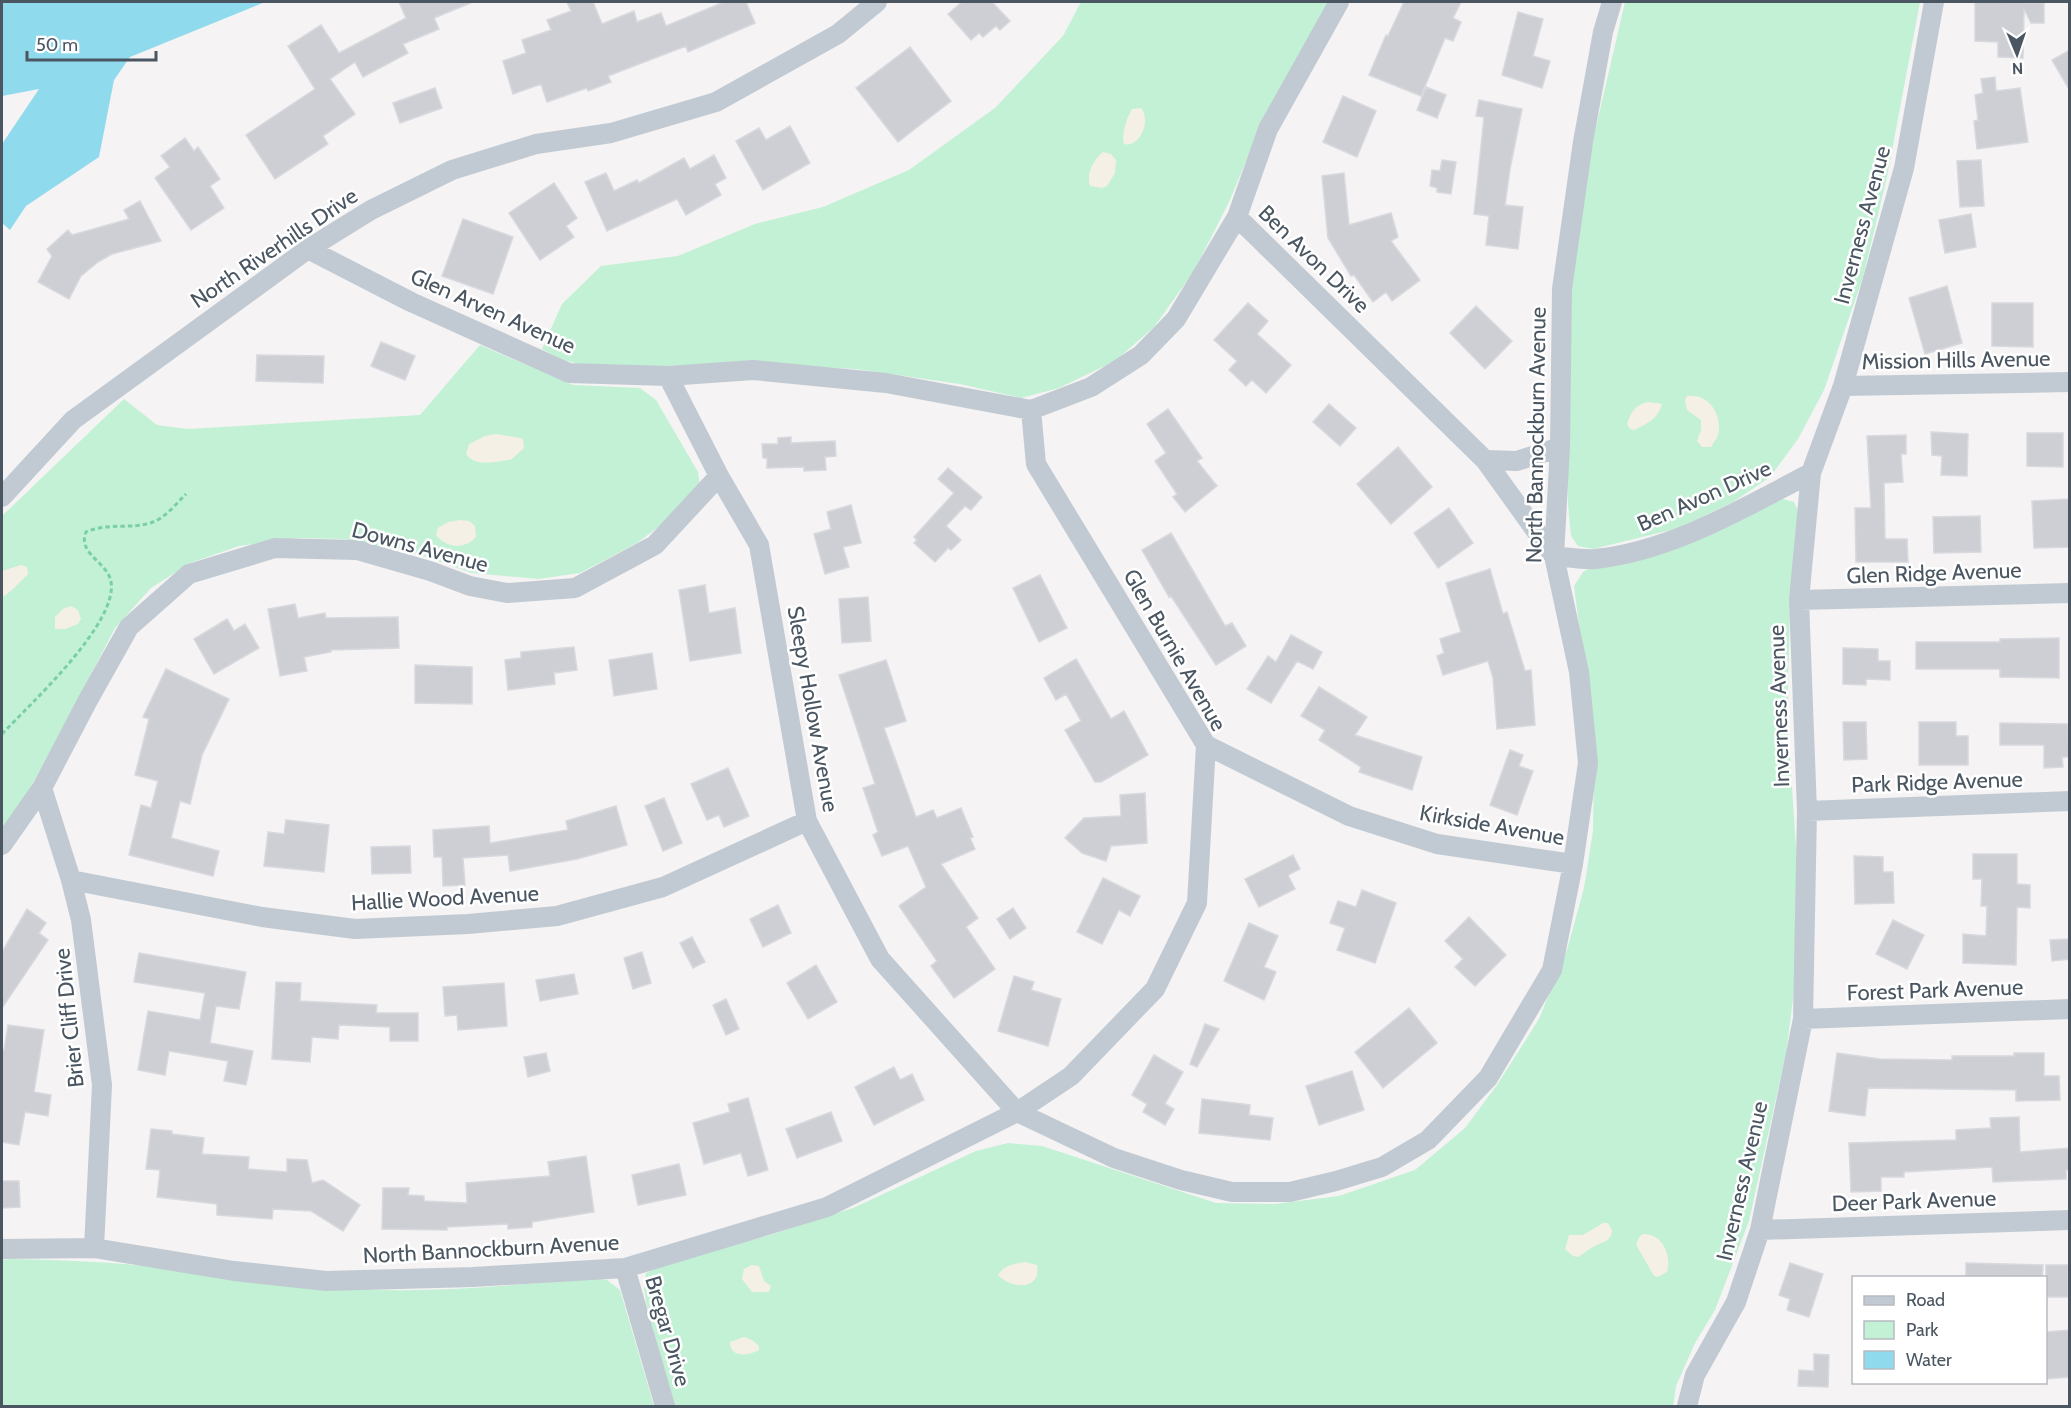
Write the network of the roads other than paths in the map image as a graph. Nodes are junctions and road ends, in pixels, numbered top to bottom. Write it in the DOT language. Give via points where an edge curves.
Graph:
graph roads {
  1 [pos="877,2"];
  2 [pos="1339,2"];
  3 [pos="1612,2"];
  4 [pos="1934,2"];
  5 [pos="1238,217"];
  6 [pos="309,249"];
  7 [pos="668,376"];
  8 [pos="2070,382"];
  9 [pos="1843,386"];
  10 [pos="1031,410"];
  11 [pos="1560,447"];
  12 [pos="1485,460"];
  13 [pos="1811,473"];
  14 [pos="719,476"];
  15 [pos="2,497"];
  16 [pos="1554,556"];
  17 [pos="2070,593"];
  18 [pos="1799,600"];
  19 [pos="1206,745"];
  20 [pos="42,788"];
  21 [pos="2070,801"];
  22 [pos="1807,811"];
  23 [pos="807,821"];
  24 [pos="2,845"];
  25 [pos="1573,864"];
  26 [pos="71,880"];
  27 [pos="2070,1009"];
  28 [pos="1803,1019"];
  29 [pos="1017,1112"];
  30 [pos="2070,1220"];
  31 [pos="1760,1230"];
  32 [pos="94,1248"];
  33 [pos="2,1250"];
  34 [pos="625,1268"];
  35 [pos="664,1407"];
  36 [pos="1687,1407"];
  1 -- 6 [label="street, North Riverhills Drive" via="838,34 716,102 611,133 536,144 452,170 371,210"];
  2 -- 5 [label="street" via="1268,129"];
  3 -- 11 [label="street, North Bannockburn Avenue" via="1583,142 1562,289"];
  4 -- 9 [label="street, Inverness Avenue" via="1904,168"];
  5 -- 10 [label="street" via="1176,319 1141,356 1091,387"];
  5 -- 12 [label="street, Ben Avon Drive"];
  6 -- 7 [label="street, Glen Arven Avenue" via="411,302 569,373"];
  6 -- 15 [label="street, North Riverhills Drive" via="73,420"];
  7 -- 10 [label="street, Glen Arven Avenue" via="753,370 886,383"];
  7 -- 14 [label="street, Sleepy Hollow Avenue"];
  8 -- 9 [label="street, Mission Hills Avenue"];
  9 -- 13 [label="street, Inverness Avenue"];
  10 -- 19 [label="street, Glen Burnie Avenue" via="1036,464"];
  11 -- 12 [label="street" via="1517,461"];
  11 -- 16 [label="street, North Bannockburn Avenue"];
  12 -- 16 [label="street, Ben Avon Drive"];
  13 -- 16 [label="street, Ben Avon Drive" via="1694,531 1637,552 1593,559"];
  13 -- 18 [label="street, Inverness Avenue"];
  14 -- 20 [label="street, Downs Avenue" via="656,545 575,588 507,593 470,586 357,550 275,548 189,574 129,627"];
  14 -- 23 [label="street, Sleepy Hollow Avenue" via="759,545"];
  16 -- 25 [label="street, North Bannockburn Avenue" via="1579,672 1588,764"];
  17 -- 18 [label="street, Glen Ridge Avenue"];
  18 -- 22 [label="street, Inverness Avenue"];
  19 -- 25 [label="street, Kirkside Avenue" via="1360,820 1437,844"];
  19 -- 29 [label="street, Glen Burnie Avenue" via="1197,903 1155,989 1071,1076"];
  20 -- 24 [label="street, Downs Avenue"];
  20 -- 26 [label="street, Brier Cliff Drive"];
  21 -- 22 [label="street, Park Ridge Avenue"];
  22 -- 28 [label="street, Inverness Avenue"];
  23 -- 26 [label="street, Hallie Wood Avenue" via="663,887 557,916 468,924 355,929 262,917"];
  23 -- 29 [label="street, Sleepy Hollow Avenue" via="880,960"];
  25 -- 29 [label="street, North Bannockburn Avenue" via="1552,970 1488,1078 1428,1140 1382,1167 1290,1191 1232,1192 1114,1158"];
  26 -- 32 [label="street, Brier Cliff Drive" via="81,920 102,1084"];
  27 -- 28 [label="street, Forest Park Avenue"];
  28 -- 31 [label="street, Inverness Avenue"];
  29 -- 34 [label="street, North Bannockburn Avenue" via="827,1207"];
  30 -- 31 [label="street, Deer Park Avenue"];
  31 -- 36 [label="street, Inverness Avenue" via="1736,1302 1695,1375"];
  32 -- 33 [label="street, North Bannockburn Avenue"];
  32 -- 34 [label="street, North Bannockburn Avenue" via="234,1271 326,1281"];
  34 -- 35 [label="street, Bregar Drive"];
}
